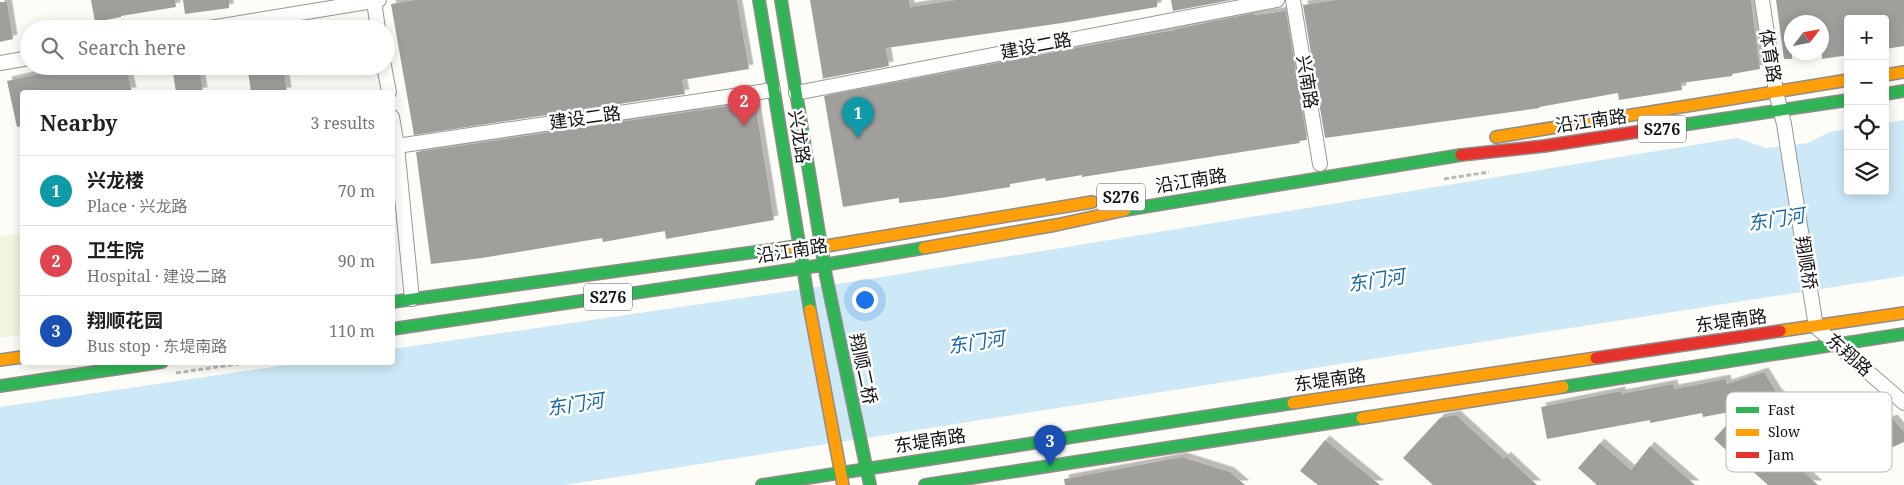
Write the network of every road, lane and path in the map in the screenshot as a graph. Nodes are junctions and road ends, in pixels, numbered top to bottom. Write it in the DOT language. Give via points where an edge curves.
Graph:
graph roads {
  1 [pos="376,0"];
  2 [pos="759,0"];
  3 [pos="781,0"];
  4 [pos="1277,0"];
  5 [pos="1293,0"];
  6 [pos="1762,0"];
  7 [pos="257,20"];
  8 [pos="377,20"];
  9 [pos="20,60"];
  10 [pos="0,63"];
  11 [pos="1904,72"];
  12 [pos="1889,74"];
  13 [pos="385,75"];
  14 [pos="1844,81"];
  15 [pos="388,90"];
  16 [pos="773,90"];
  17 [pos="1904,91"];
  18 [pos="1776,92"];
  19 [pos="796,93"];
  20 [pos="1889,93"];
  21 [pos="1844,101"];
  22 [pos="1780,111"];
  23 [pos="395,134"];
  24 [pos="1486,138"];
  25 [pos="397,146"];
  26 [pos="1320,164"];
  27 [pos="1104,200"];
  28 [pos="799,246"];
  29 [pos="820,247"];
  30 [pos="824,271"];
  31 [pos="803,274"];
  32 [pos="412,299"];
  33 [pos="395,302"];
  34 [pos="1904,313"];
  35 [pos="1816,327"];
  36 [pos="395,328"];
  37 [pos="1904,334"];
  38 [pos="1837,345"];
  39 [pos="20,357"];
  40 [pos="0,360"];
  41 [pos="142,365"];
  42 [pos="0,386"];
  43 [pos="1891,392"];
  44 [pos="1892,393"];
  45 [pos="1904,403"];
  46 [pos="866,468"];
  47 [pos="840,472"];
  48 [pos="762,485"];
  49 [pos="843,485"];
  50 [pos="870,485"];
  51 [pos="925,485"];
  1 -- 7 [label="street"];
  1 -- 8 [label="street"];
  2 -- 16 [label="main road, 兴龙路"];
  3 -- 19 [label="main road, 兴龙路"];
  4 -- 19 [label="street, 建设二路"];
  5 -- 26 [label="street, 兴南路"];
  6 -- 18 [label="street, 体育路"];
  9 -- 10 [label="street"];
  11 -- 12 [label="main road"];
  13 -- 15 [label="street"];
  14 -- 18 [label="main road, 沿江南路 / S276"];
  16 -- 25 [label="street, 建设二路"];
  16 -- 28 [label="main road, 兴龙路"];
  17 -- 20 [label="main road"];
  18 -- 22 [label="street, 体育路"];
  18 -- 24 [label="main road, 沿江南路 / S276"];
  19 -- 29 [label="main road, 兴龙路"];
  21 -- 22 [label="main road, 沿江南路 / S276"];
  22 -- 30 [label="main road, 沿江南路 / S276" via="1544,146 1452,156 1116,211"];
  22 -- 35 [label="street, 翔顺桥"];
  23 -- 25 [label="street"];
  25 -- 32 [label="street"];
  27 -- 29 [label="main road, 沿江南路 / S276"];
  28 -- 29 [label="main road, 沿江南路 / S276"];
  28 -- 31 [label="main road, 兴龙路"];
  28 -- 32 [label="main road, 沿江南路 / S276"];
  29 -- 30 [label="main road, 兴龙路"];
  30 -- 31 [label="main road, 沿江南路 / S276"];
  30 -- 46 [label="main road, 翔顺二桥"];
  31 -- 36 [label="main road, 沿江南路 / S276"];
  31 -- 47 [label="main road"];
  32 -- 33 [label="main road, 沿江南路 / S276"];
  34 -- 35 [label="main road, 东堤南路"];
  35 -- 38 [label="street, 东翔路"];
  35 -- 46 [label="main road, 东堤南路"];
  37 -- 38 [label="main road"];
  38 -- 43 [label="street, 东翔路"];
  38 -- 51 [label="main road"];
  39 -- 40 [label="main road"];
  41 -- 42 [label="main road"];
  44 -- 45 [label="street, 东翔路"];
  46 -- 47 [label="main road, 东堤南路"];
  46 -- 50 [label="main road, 翔顺二桥"];
  47 -- 48 [label="main road, 东堤南路"];
  47 -- 49 [label="main road"];
}
